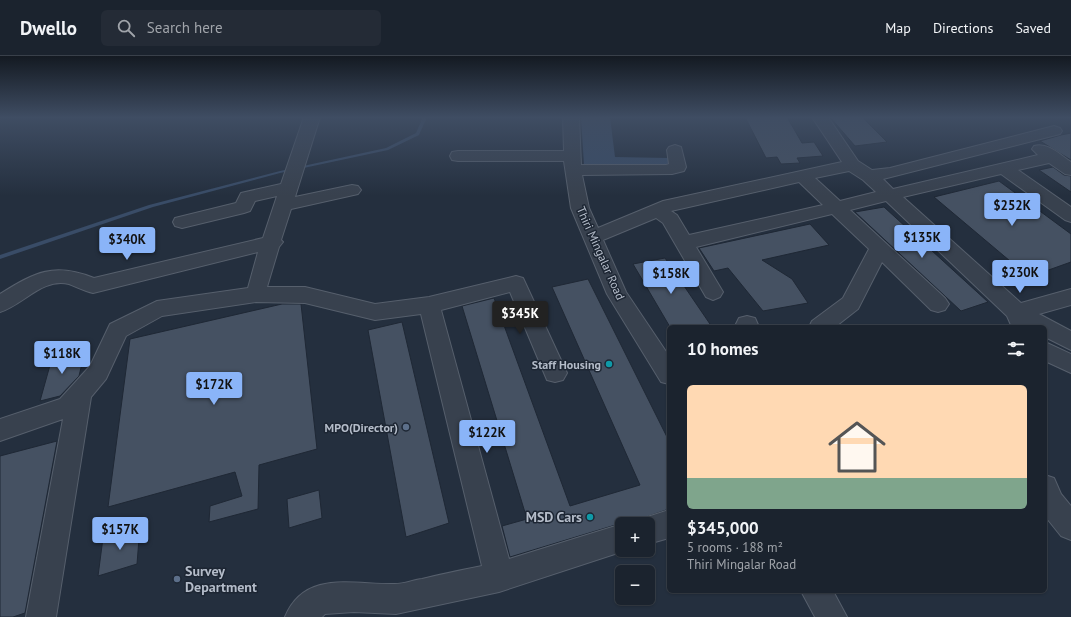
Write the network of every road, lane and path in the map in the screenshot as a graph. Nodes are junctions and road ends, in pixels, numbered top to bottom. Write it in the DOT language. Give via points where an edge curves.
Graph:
graph roads {
  1 [pos="304,143"];
  2 [pos="572,143"];
  3 [pos="836,143"];
  4 [pos="1008,143"];
  5 [pos="1031,143"];
  6 [pos="675,150"];
  7 [pos="458,156"];
  8 [pos="1052,157"];
  9 [pos="572,163"];
  10 [pos="852,165"];
  11 [pos="1004,169"];
  12 [pos="1071,170"];
  13 [pos="803,176"];
  14 [pos="869,176"];
  15 [pos="352,190"];
  16 [pos="889,194"];
  17 [pos="287,196"];
  18 [pos="836,207"];
  19 [pos="656,209"];
  20 [pos="1071,216"];
  21 [pos="182,222"];
  22 [pos="592,237"];
  23 [pos="273,242"];
  24 [pos="684,243"];
  25 [pos="879,248"];
  26 [pos="258,286"];
  27 [pos="713,292"];
  28 [pos="1071,297"];
  29 [pos="0,304"];
  30 [pos="938,304"];
  31 [pos="429,305"];
  32 [pos="1020,319"];
  33 [pos="823,325"];
  34 [pos="1034,325"];
  35 [pos="1047,331"];
  36 [pos="1071,341"];
  37 [pos="1047,352"];
  38 [pos="1071,364"];
  39 [pos="667,372"];
  40 [pos="555,373"];
  41 [pos="80,393"];
  42 [pos="0,430"];
  43 [pos="1047,493"];
  44 [pos="667,525"];
  45 [pos="1071,526"];
  46 [pos="655,528"];
  47 [pos="615,540"];
  48 [pos="499,576"];
  49 [pos="817,593"];
  50 [pos="41,617"];
  51 [pos="300,617"];
  52 [pos="832,617"];
  1 -- 17 [label="street"];
  2 -- 9 [label="street, Thiri Mingalar Road"];
  3 -- 10 [label="street"];
  4 -- 14 [label="street"];
  5 -- 8 [label="street"];
  6 -- 9 [label="street" via="678,167 666,170"];
  7 -- 9 [label="street"];
  8 -- 11 [label="street"];
  8 -- 12 [label="street"];
  9 -- 22 [label="street, Thiri Mingalar Road" via="580,208"];
  10 -- 13 [label="street"];
  10 -- 14 [label="street"];
  11 -- 16 [label="street"];
  11 -- 20 [label="street"];
  13 -- 18 [label="street"];
  13 -- 19 [label="street" via="669,204"];
  14 -- 16 [label="street"];
  15 -- 17 [label="street"];
  16 -- 18 [label="street"];
  16 -- 32 [label="street"];
  17 -- 21 [label="street" via="247,197 244,207"];
  17 -- 23 [label="street"];
  18 -- 24 [label="street"];
  18 -- 25 [label="street"];
  19 -- 22 [label="street"];
  19 -- 24 [label="street" via="670,219"];
  22 -- 39 [label="street, Thiri Mingalar Road" via="618,294"];
  23 -- 26 [label="street"];
  23 -- 29 [label="street" via="93,286 68,277 50,278 28,286"];
  24 -- 27 [label="street"];
  25 -- 30 [label="street"];
  25 -- 33 [label="street" via="851,303"];
  28 -- 32 [label="street"];
  31 -- 40 [label="street" via="516,283"];
  31 -- 41 [label="street" via="375,312 305,294 256,294 157,309 118,330 98,372"];
  31 -- 48 [label="street"];
  32 -- 34 [label="street"];
  35 -- 36 [label="street"];
  37 -- 38 [label="street"];
  41 -- 42 [label="street" via="68,407"];
  41 -- 50 [label="street"];
  43 -- 45 [label="street" via="1050,502"];
  44 -- 46 [label="street"];
  47 -- 48 [label="street"];
  48 -- 51 [label="street" via="396,599 319,599"];
  49 -- 52 [label="street"];
}
